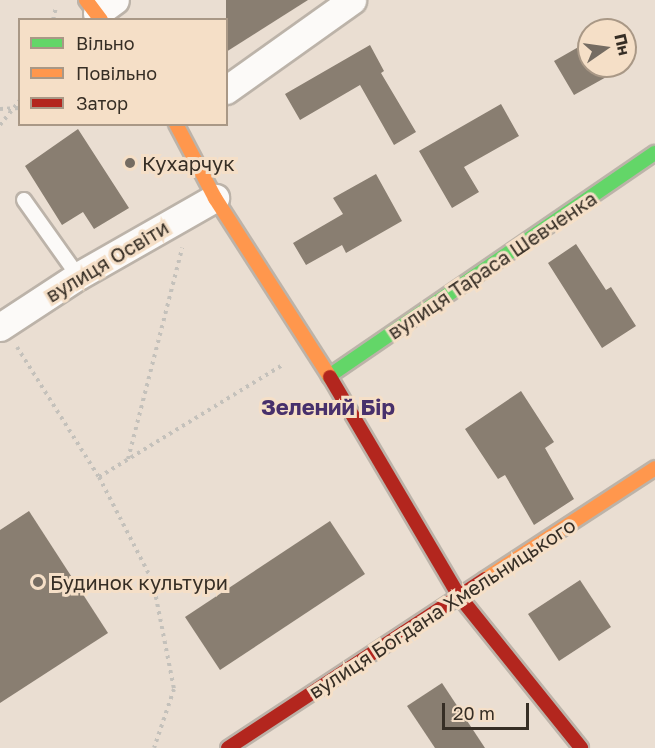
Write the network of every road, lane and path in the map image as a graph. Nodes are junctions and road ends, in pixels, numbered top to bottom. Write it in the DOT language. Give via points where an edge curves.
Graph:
graph roads {
  1 [pos="352,0"];
  2 [pos="228,89"];
  3 [pos="18,102"];
  4 [pos="18,108"];
  5 [pos="0,109"];
  6 [pos="12,109"];
  7 [pos="0,125"];
  8 [pos="178,126"];
  9 [pos="655,153"];
  10 [pos="215,198"];
  11 [pos="24,200"];
  12 [pos="191,212"];
  13 [pos="78,276"];
  14 [pos="2,326"];
  15 [pos="310,348"];
  16 [pos="328,376"];
  17 [pos="128,460"];
  18 [pos="655,468"];
  19 [pos="99,477"];
  20 [pos="459,597"];
  21 [pos="154,748"];
  22 [pos="228,748"];
  23 [pos="581,748"];
  1 -- 2 [label="street"];
  3 -- 6 [label="path"];
  4 -- 6 [label="path"];
  5 -- 6 [label="path"];
  6 -- 7 [label="path"];
  8 -- 10 [label="street"];
  9 -- 16 [label="street, вулиця Тараса Шевченка"];
  10 -- 12 [label="street, вулиця Освіти"];
  10 -- 15 [label="street"];
  11 -- 13 [label="lane"];
  12 -- 13 [label="street, вулиця Освіти"];
  12 -- 17 [label="path"];
  13 -- 14 [label="street, вулиця Освіти"];
  14 -- 19 [label="path"];
  15 -- 16 [label="street"];
  15 -- 17 [label="path"];
  16 -- 20 [label="street"];
  17 -- 19 [label="path"];
  18 -- 20 [label="street, вулиця Богдана Хмельницького"];
  19 -- 21 [label="path" via="153,582 174,689"];
  20 -- 22 [label="street, вулиця Богдана Хмельницького"];
  20 -- 23 [label="street"];
}
